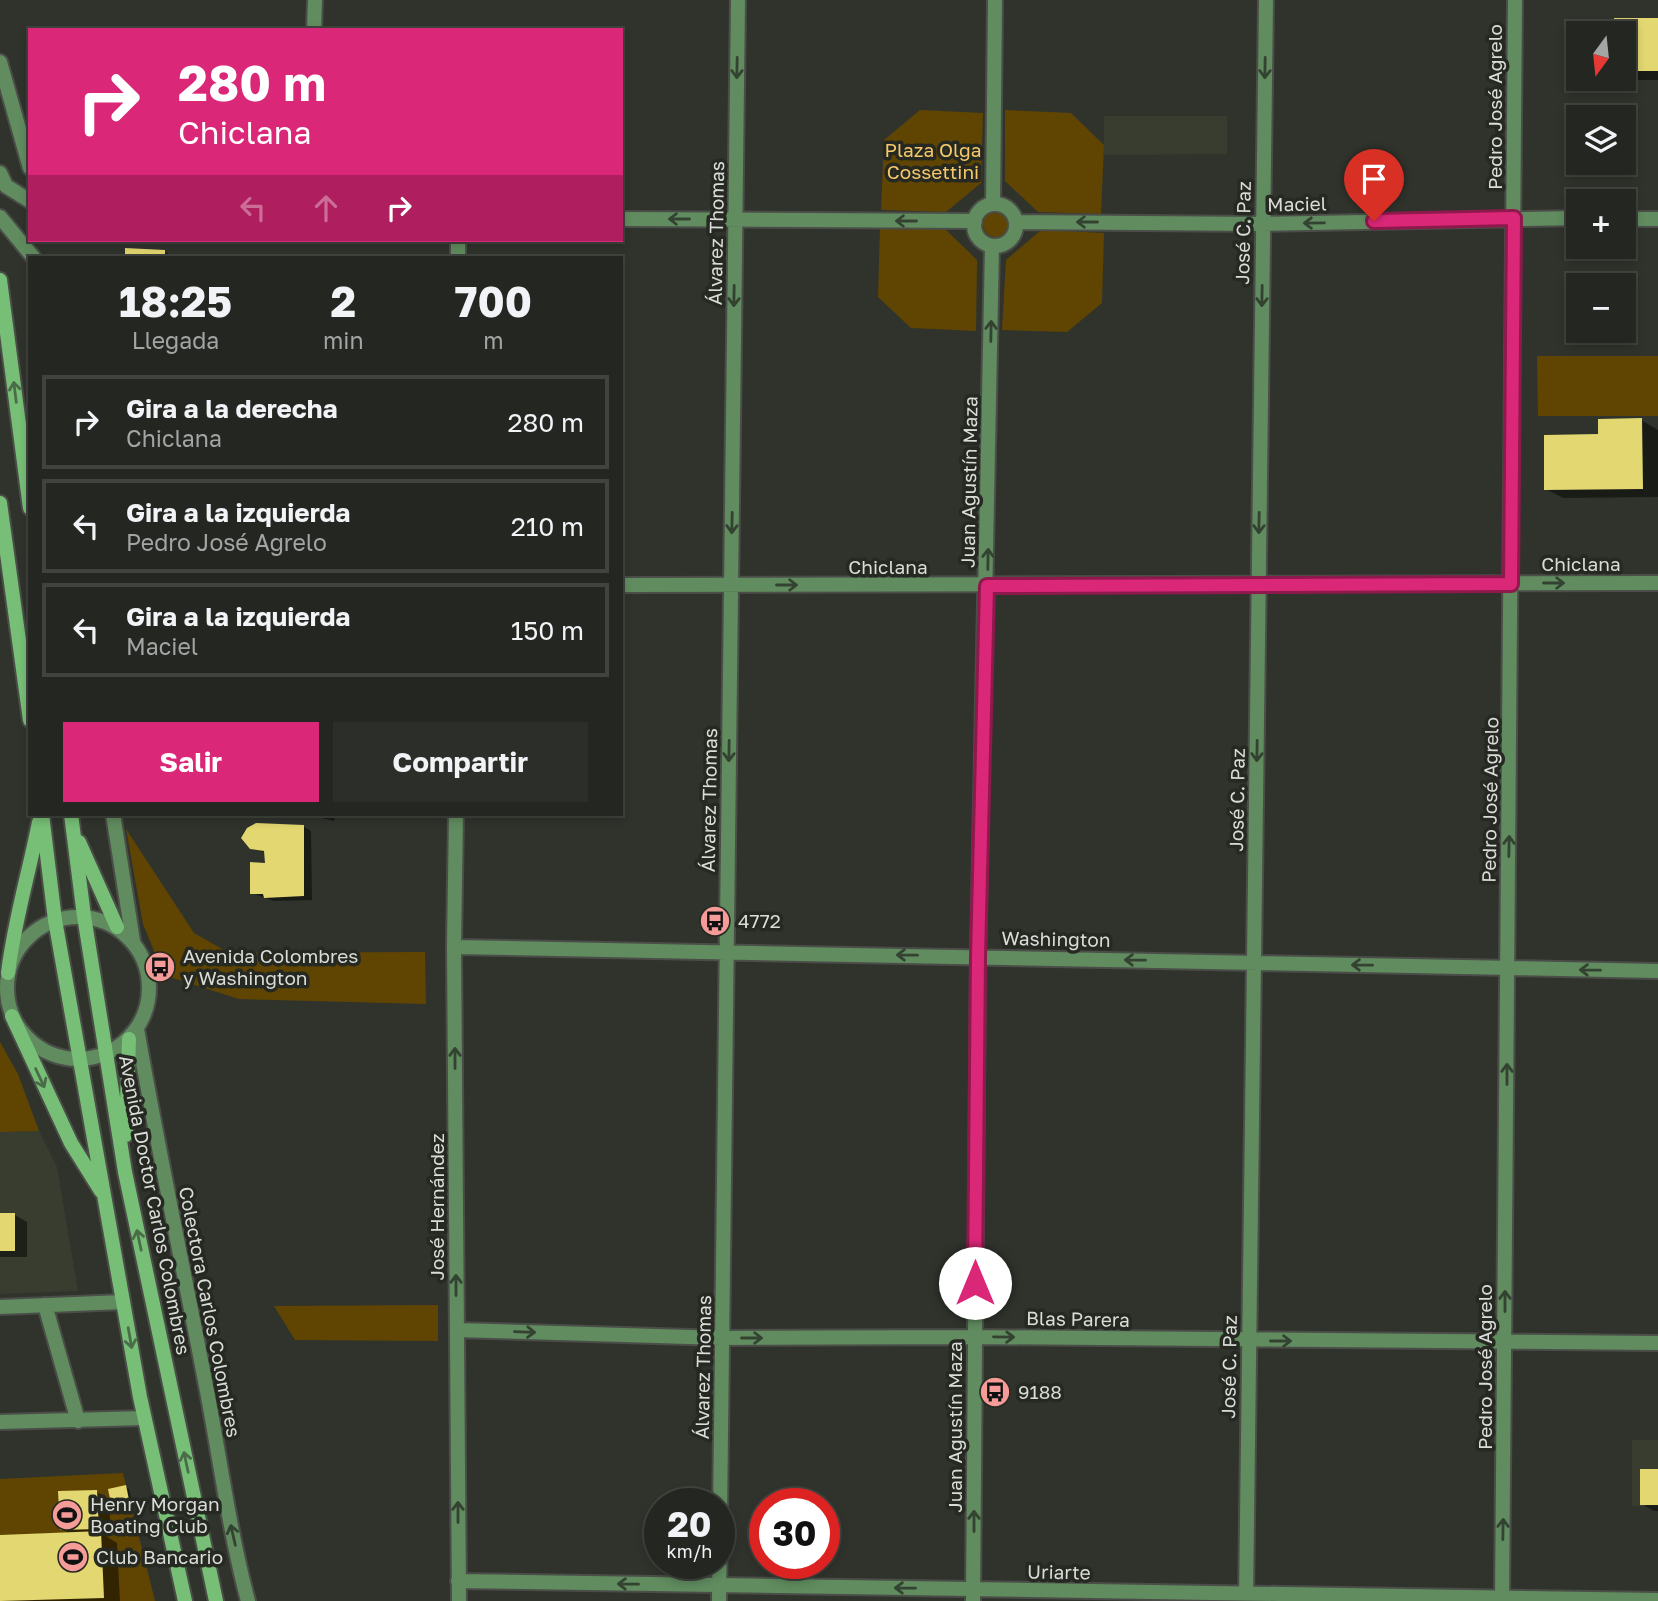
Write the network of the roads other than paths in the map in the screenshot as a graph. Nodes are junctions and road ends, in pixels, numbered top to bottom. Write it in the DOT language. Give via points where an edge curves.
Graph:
graph roads {
  1 [pos="314,0"];
  2 [pos="738,0"];
  3 [pos="995,0"];
  4 [pos="1266,0"];
  5 [pos="1516,0"];
  6 [pos="314,28"];
  7 [pos="0,62"];
  8 [pos="28,161"];
  9 [pos="0,173"];
  10 [pos="28,200"];
  11 [pos="993,204"];
  12 [pos="0,218"];
  13 [pos="1514,218"];
  14 [pos="1566,218"];
  15 [pos="623,219"];
  16 [pos="735,219"];
  17 [pos="1636,219"];
  18 [pos="1658,219"];
  19 [pos="975,221"];
  20 [pos="1016,222"];
  21 [pos="1262,224"];
  22 [pos="992,246"];
  23 [pos="32,256"];
  24 [pos="0,280"];
  25 [pos="28,493"];
  26 [pos="0,503"];
  27 [pos="1658,583"];
  28 [pos="1259,584"];
  29 [pos="1511,584"];
  30 [pos="623,585"];
  31 [pos="731,585"];
  32 [pos="987,586"];
  33 [pos="28,706"];
  34 [pos="41,816"];
  35 [pos="41,816"];
  36 [pos="113,816"];
  37 [pos="456,816"];
  38 [pos="71,820"];
  39 [pos="84,916"];
  40 [pos="55,920"];
  41 [pos="117,927"];
  42 [pos="134,942"];
  43 [pos="454,947"];
  44 [pos="726,951"];
  45 [pos="978,957"];
  46 [pos="1254,962"];
  47 [pos="1507,968"];
  48 [pos="1658,971"];
  49 [pos="8,974"];
  50 [pos="12,1016"];
  51 [pos="133,1034"];
  52 [pos="106,1054"];
  53 [pos="81,1059"];
  54 [pos="125,1172"];
  55 [pos="106,1199"];
  56 [pos="123,1301"];
  57 [pos="45,1305"];
  58 [pos="0,1307"];
  59 [pos="457,1330"];
  60 [pos="975,1337"];
  61 [pos="722,1338"];
  62 [pos="1249,1340"];
  63 [pos="1505,1342"];
  64 [pos="1658,1343"];
  65 [pos="144,1418"];
  66 [pos="78,1421"];
  67 [pos="0,1422"];
  68 [pos="458,1581"];
  69 [pos="719,1586"];
  70 [pos="973,1595"];
  71 [pos="1246,1598"];
  72 [pos="1502,1599"];
  73 [pos="1658,1600"];
  74 [pos="185,1601"];
  75 [pos="216,1601"];
  76 [pos="248,1601"];
  77 [pos="459,1601"];
  78 [pos="719,1601"];
  1 -- 6 [label="street"];
  2 -- 16 [label="street, Álvarez Thomas, one-way"];
  3 -- 11 [label="street"];
  4 -- 21 [label="street, José C. Paz, one-way"];
  5 -- 13 [label="street, Pedro José Agrelo"];
  7 -- 8 [label="street"];
  9 -- 10 [label="street" via="6,186"];
  11 -- 19 [label="street" via="983,208"];
  11 -- 20 [label="street" via="1008,208"];
  12 -- 23 [label="street"];
  13 -- 14 [label="street, Maciel"];
  13 -- 21 [label="street, Maciel, one-way"];
  13 -- 29 [label="street, Pedro José Agrelo"];
  16 -- 15 [label="street, one-way"];
  19 -- 16 [label="street, one-way"];
  16 -- 31 [label="street, Álvarez Thomas, one-way"];
  17 -- 18 [label="street"];
  19 -- 22 [label="street" via="981,240"];
  21 -- 20 [label="street, Maciel, one-way"];
  20 -- 22 [label="street" via="1012,237"];
  21 -- 28 [label="street, José C. Paz, one-way"];
  32 -- 22 [label="street, Juan Agustín Maza, one-way"];
  25 -- 24 [label="main road, one-way"];
  26 -- 33 [label="main road"];
  29 -- 27 [label="street, Chiclana, one-way"];
  28 -- 29 [label="street, Chiclana"];
  28 -- 32 [label="street, Chiclana"];
  28 -- 46 [label="street, José C. Paz, one-way"];
  47 -- 29 [label="street, Pedro José Agrelo, one-way"];
  30 -- 31 [label="street, Chiclana"];
  31 -- 32 [label="street, Chiclana, one-way"];
  31 -- 44 [label="street, Álvarez Thomas, one-way"];
  32 -- 45 [label="street, Juan Agustín Maza"];
  34 -- 40 [label="main road"];
  35 -- 49 [label="main road"];
  36 -- 42 [label="street"];
  37 -- 43 [label="street, José Hernández"];
  38 -- 39 [label="main road, Avenida Doctor Carlos Colombres"];
  38 -- 41 [label="main road"];
  39 -- 40 [label="street"];
  39 -- 41 [label="street"];
  39 -- 52 [label="main road, Avenida Doctor Carlos Colombres"];
  40 -- 49 [label="street" via="33,932 16,950"];
  40 -- 53 [label="main road"];
  41 -- 42 [label="street"];
  42 -- 51 [label="street" via="148,968 150,989 147,1010"];
  43 -- 44 [label="street, Washington"];
  59 -- 43 [label="street, José Hernández, one-way"];
  45 -- 44 [label="street, Washington, one-way"];
  44 -- 61 [label="street, Álvarez Thomas"];
  46 -- 45 [label="street, Washington, one-way"];
  45 -- 60 [label="street, Juan Agustín Maza"];
  47 -- 46 [label="street, Washington, one-way"];
  46 -- 62 [label="street, José C. Paz"];
  48 -- 47 [label="street, Washington, one-way"];
  63 -- 47 [label="street, Pedro José Agrelo, one-way"];
  49 -- 50 [label="street"];
  50 -- 53 [label="street" via="28,1039 52,1054"];
  50 -- 55 [label="main road, one-way" via="71,1143"];
  51 -- 52 [label="street"];
  51 -- 54 [label="main road"];
  76 -- 51 [label="street, Colectora Carlos Colombres, one-way"];
  52 -- 53 [label="street"];
  52 -- 54 [label="main road, Avenida Doctor Carlos Colombres"];
  53 -- 55 [label="main road"];
  75 -- 54 [label="main road, Avenida Doctor Carlos Colombres, one-way"];
  55 -- 56 [label="main road"];
  56 -- 57 [label="street"];
  56 -- 65 [label="main road, one-way"];
  57 -- 58 [label="street"];
  57 -- 66 [label="street"];
  59 -- 61 [label="street, Blas Parera, one-way"];
  68 -- 59 [label="street, José Hernández, one-way"];
  61 -- 60 [label="street, Blas Parera, one-way"];
  60 -- 62 [label="street, Blas Parera, one-way"];
  70 -- 60 [label="street, Juan Agustín Maza, one-way"];
  61 -- 69 [label="street, Álvarez Thomas"];
  62 -- 63 [label="street, Blas Parera, one-way"];
  62 -- 71 [label="street, José C. Paz"];
  63 -- 64 [label="street, Blas Parera"];
  72 -- 63 [label="street, Pedro José Agrelo, one-way"];
  65 -- 66 [label="street"];
  65 -- 74 [label="main road"];
  66 -- 67 [label="street"];
  69 -- 68 [label="street, Uriarte, one-way"];
  68 -- 77 [label="street, José Hernández"];
  70 -- 69 [label="street, Uriarte, one-way"];
  69 -- 78 [label="street, Álvarez Thomas"];
  70 -- 71 [label="street, Uriarte"];
  71 -- 72 [label="street, Uriarte"];
  72 -- 73 [label="street, Uriarte"];
}
